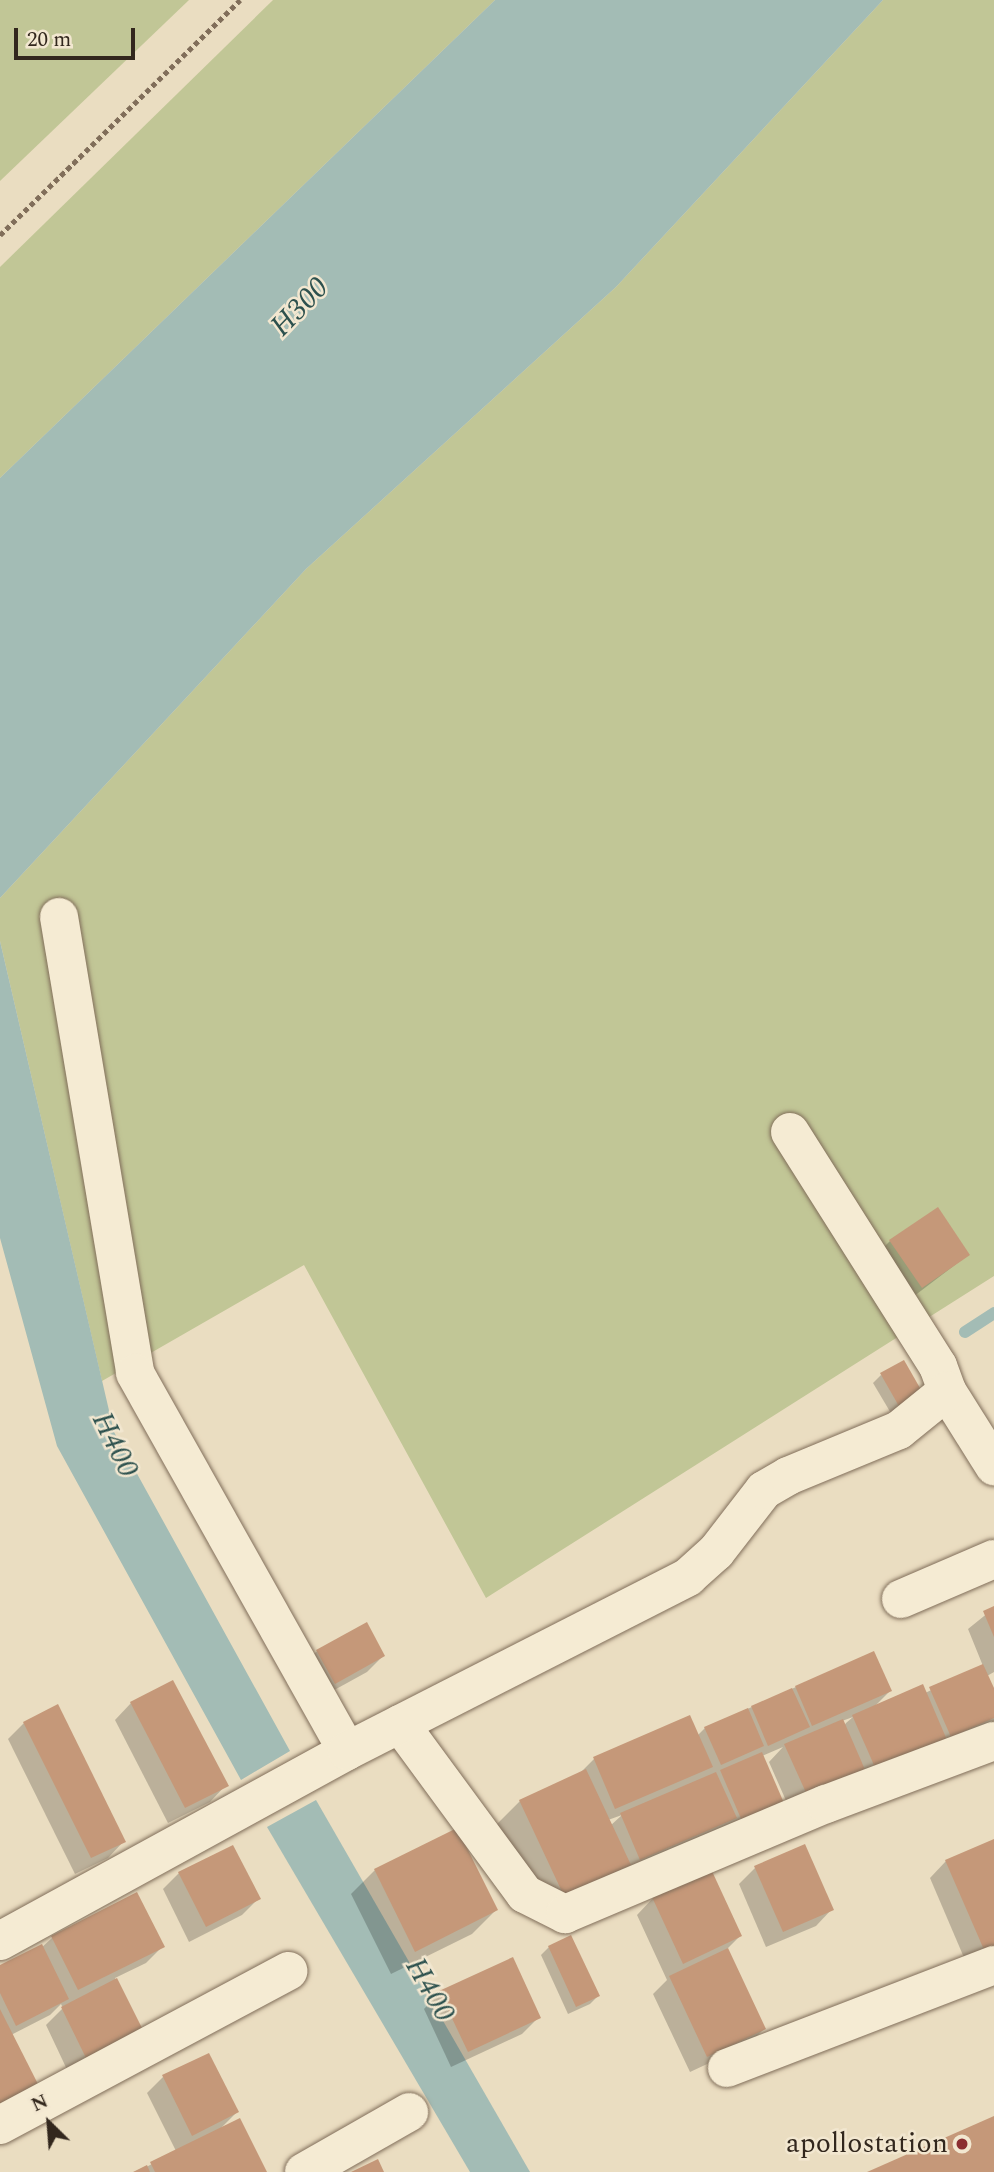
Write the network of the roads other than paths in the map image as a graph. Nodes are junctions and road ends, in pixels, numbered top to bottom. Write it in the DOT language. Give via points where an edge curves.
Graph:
graph roads {
  1 [pos="59,917"];
  2 [pos="790,1132"];
  3 [pos="947,1391"];
  4 [pos="994,1466"];
  5 [pos="994,1559"];
  6 [pos="901,1599"];
  7 [pos="400,1724"];
  8 [pos="994,1741"];
  9 [pos="347,1751"];
  10 [pos="0,1941"];
  11 [pos="994,1965"];
  12 [pos="288,1971"];
  13 [pos="727,2068"];
  14 [pos="410,2112"];
  15 [pos="0,2125"];
  16 [pos="304,2172"];
  1 -- 9 [label="street" via="135,1373"];
  2 -- 3 [label="street" via="938,1366"];
  3 -- 4 [label="street"];
  3 -- 7 [label="street" via="899,1430 764,1490 716,1552 688,1577"];
  5 -- 6 [label="street"];
  7 -- 8 [label="street" via="526,1894 565,1914 826,1804"];
  7 -- 9 [label="street"];
  9 -- 10 [label="street"];
  11 -- 13 [label="street"];
  12 -- 15 [label="street"];
  14 -- 16 [label="street"];
}
